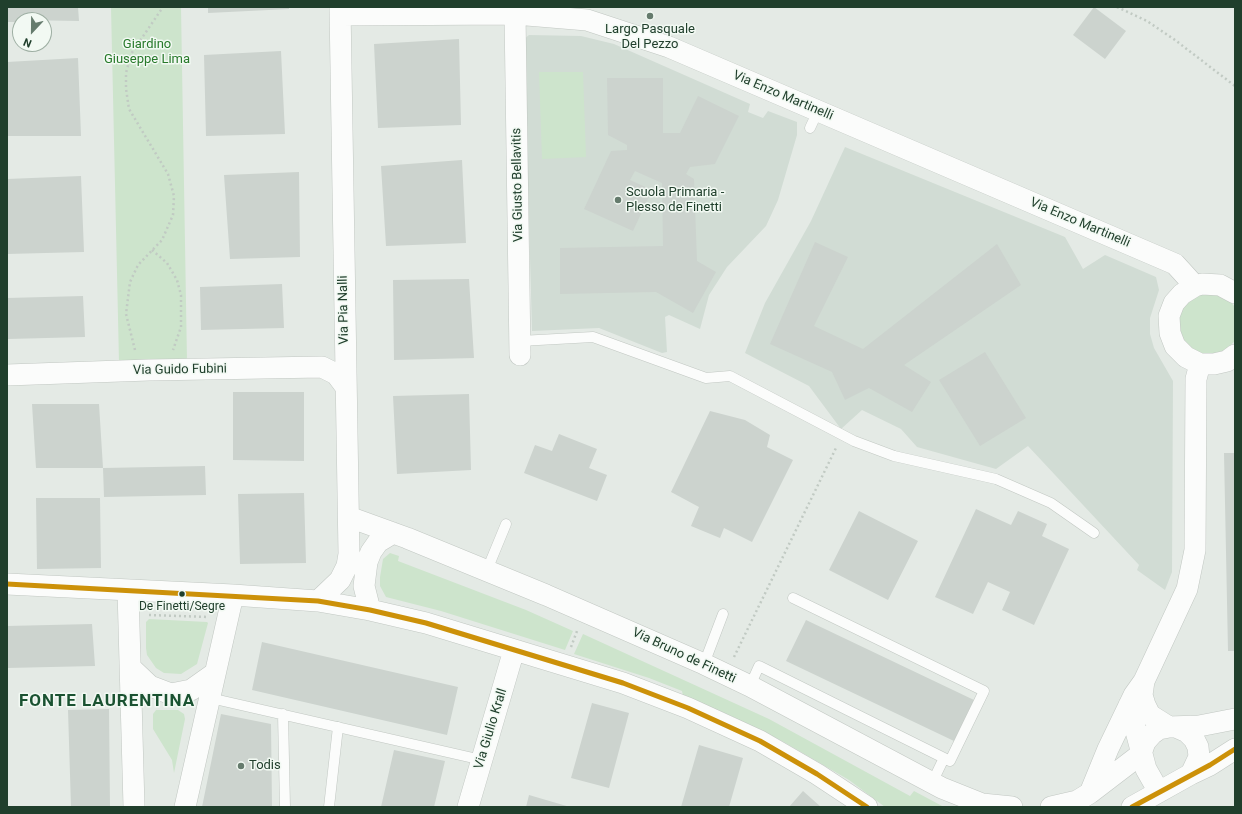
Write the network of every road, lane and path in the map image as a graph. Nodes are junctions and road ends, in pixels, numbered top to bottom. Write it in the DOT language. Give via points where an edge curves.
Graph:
graph roads {
  1 [pos="164,7"];
  2 [pos="1117,7"];
  3 [pos="340,11"];
  4 [pos="515,14"];
  5 [pos="1235,86"];
  6 [pos="152,250"];
  7 [pos="1195,286"];
  8 [pos="1235,293"];
  9 [pos="520,348"];
  10 [pos="136,352"];
  11 [pos="172,354"];
  12 [pos="1235,355"];
  13 [pos="1200,364"];
  14 [pos="7,375"];
  15 [pos="345,386"];
  16 [pos="843,435"];
  17 [pos="349,517"];
  18 [pos="506,524"];
  19 [pos="393,533"];
  20 [pos="1094,533"];
  21 [pos="487,570"];
  22 [pos="7,584"];
  23 [pos="128,590"];
  24 [pos="233,594"];
  25 [pos="793,598"];
  26 [pos="318,601"];
  27 [pos="370,610"];
  28 [pos="130,614"];
  29 [pos="723,614"];
  30 [pos="228,618"];
  31 [pos="578,629"];
  32 [pos="570,648"];
  33 [pos="514,650"];
  34 [pos="704,664"];
  35 [pos="132,668"];
  36 [pos="215,673"];
  37 [pos="726,674"];
  38 [pos="1144,681"];
  39 [pos="750,686"];
  40 [pos="210,698"];
  41 [pos="1129,705"];
  42 [pos="283,714"];
  43 [pos="1235,719"];
  44 [pos="338,727"];
  45 [pos="1174,727"];
  46 [pos="1235,749"];
  47 [pos="1141,754"];
  48 [pos="944,758"];
  49 [pos="482,760"];
  50 [pos="1191,774"];
  51 [pos="932,783"];
  52 [pos="1159,792"];
  53 [pos="1090,793"];
  54 [pos="134,807"];
  55 [pos="185,807"];
  56 [pos="285,807"];
  57 [pos="329,807"];
  58 [pos="468,807"];
  59 [pos="867,807"];
  60 [pos="1012,807"];
  61 [pos="1051,807"];
  62 [pos="1132,807"];
  1 -- 6 [label="path" via="131,54 126,73 129,109 168,174 174,196 173,215 168,228 162,240"];
  2 -- 5 [label="path" via="1152,25"];
  3 -- 4 [label="street, Via Enzo Martinelli"];
  3 -- 15 [label="street, Via Pia Nalli"];
  4 -- 7 [label="street, Via Enzo Martinelli" via="588,20 669,46 814,120 1175,264"];
  4 -- 9 [label="street, Via Giusto Bellavitis"];
  6 -- 10 [label="path" via="138,265 130,282 126,300 126,314"];
  6 -- 11 [label="path" via="168,263 181,295 181,327"];
  7 -- 8 [label="street" via="1220,285"];
  7 -- 13 [label="street" via="1174,303 1169,316 1170,333 1175,346 1186,358"];
  9 -- 16 [label="lane" via="593,337 706,378 730,376"];
  12 -- 13 [label="street" via="1227,361"];
  13 -- 38 [label="street" via="1196,379 1195,550 1187,589"];
  14 -- 15 [label="street, Via Guido Fubini" via="322,367 336,374"];
  15 -- 17 [label="street, Via Pia Nalli"];
  16 -- 20 [label="lane" via="894,456 996,479 1051,503"];
  16 -- 37 [label="path"];
  17 -- 19 [label="street, Via Bruno de Finetti"];
  17 -- 26 [label="street, Via Pia Nalli" via="349,554 344,572 336,585"];
  18 -- 21 [label="lane"];
  19 -- 21 [label="street, Via Bruno de Finetti"];
  19 -- 27 [label="street" via="378,542 367,562 364,586"];
  21 -- 34 [label="street, Via Bruno de Finetti"];
  22 -- 23 [label="street"];
  23 -- 24 [label="street"];
  23 -- 28 [label="street"];
  24 -- 26 [label="street"];
  24 -- 30 [label="street"];
  25 -- 48 [label="lane" via="984,691 950,761"];
  26 -- 27 [label="street"];
  27 -- 33 [label="street" via="426,623"];
  28 -- 30 [label="path"];
  28 -- 35 [label="street"];
  29 -- 34 [label="lane"];
  30 -- 36 [label="street"];
  31 -- 32 [label="path"];
  33 -- 49 [label="street, Via Giulio Krall"];
  33 -- 59 [label="street" via="647,692 724,723 790,757"];
  34 -- 37 [label="street, Via Bruno de Finetti"];
  35 -- 36 [label="street" via="150,686 171,694 191,690"];
  35 -- 54 [label="street"];
  36 -- 40 [label="street"];
  37 -- 39 [label="street, Via Bruno de Finetti"];
  38 -- 41 [label="street"];
  38 -- 45 [label="street" via="1142,695 1150,715"];
  39 -- 48 [label="lane" via="759,666"];
  39 -- 51 [label="street, Via Bruno de Finetti"];
  40 -- 42 [label="lane"];
  40 -- 55 [label="street"];
  41 -- 47 [label="street"];
  41 -- 53 [label="street"];
  42 -- 44 [label="lane"];
  42 -- 56 [label="lane"];
  43 -- 45 [label="street" via="1199,726"];
  44 -- 49 [label="lane"];
  44 -- 57 [label="lane"];
  45 -- 47 [label="street" via="1160,729 1152,734 1145,742"];
  45 -- 50 [label="street" via="1190,735 1198,747 1198,757"];
  46 -- 50 [label="street"];
  47 -- 52 [label="street"];
  47 -- 53 [label="street"];
  48 -- 51 [label="lane"];
  49 -- 58 [label="street, Via Giulio Krall"];
  50 -- 52 [label="street"];
  51 -- 60 [label="street, Via Bruno de Finetti" via="982,804"];
  52 -- 62 [label="street"];
  53 -- 61 [label="street" via="1077,801"];
}
